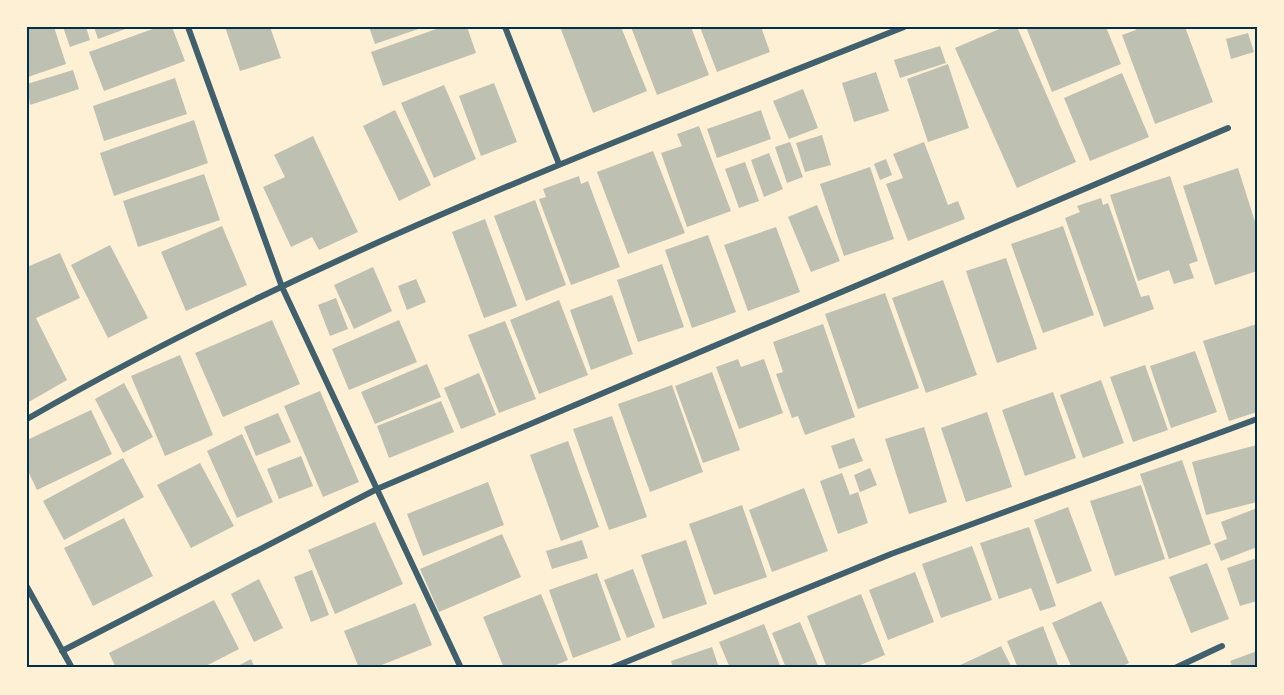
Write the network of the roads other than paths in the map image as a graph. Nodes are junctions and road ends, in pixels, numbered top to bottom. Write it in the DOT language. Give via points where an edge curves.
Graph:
graph roads {
  1 [pos="188,27"];
  2 [pos="506,27"];
  3 [pos="904,27"];
  4 [pos="1228,128"];
  5 [pos="559,164"];
  6 [pos="282,287"];
  7 [pos="27,419"];
  8 [pos="1257,419"];
  9 [pos="377,489"];
  10 [pos="27,587"];
  11 [pos="1222,646"];
  12 [pos="62,651"];
  13 [pos="72,668"];
  14 [pos="461,668"];
  15 [pos="611,668"];
  16 [pos="1175,668"];
  1 -- 6 [label="street"];
  2 -- 5 [label="street"];
  3 -- 5 [label="street"];
  4 -- 9 [label="street"];
  5 -- 6 [label="street"];
  6 -- 7 [label="street" via="112,370"];
  6 -- 9 [label="street"];
  8 -- 15 [label="street" via="891,554"];
  9 -- 12 [label="street"];
  9 -- 14 [label="street"];
  10 -- 12 [label="street"];
  11 -- 16 [label="street"];
  12 -- 13 [label="street"];
}
